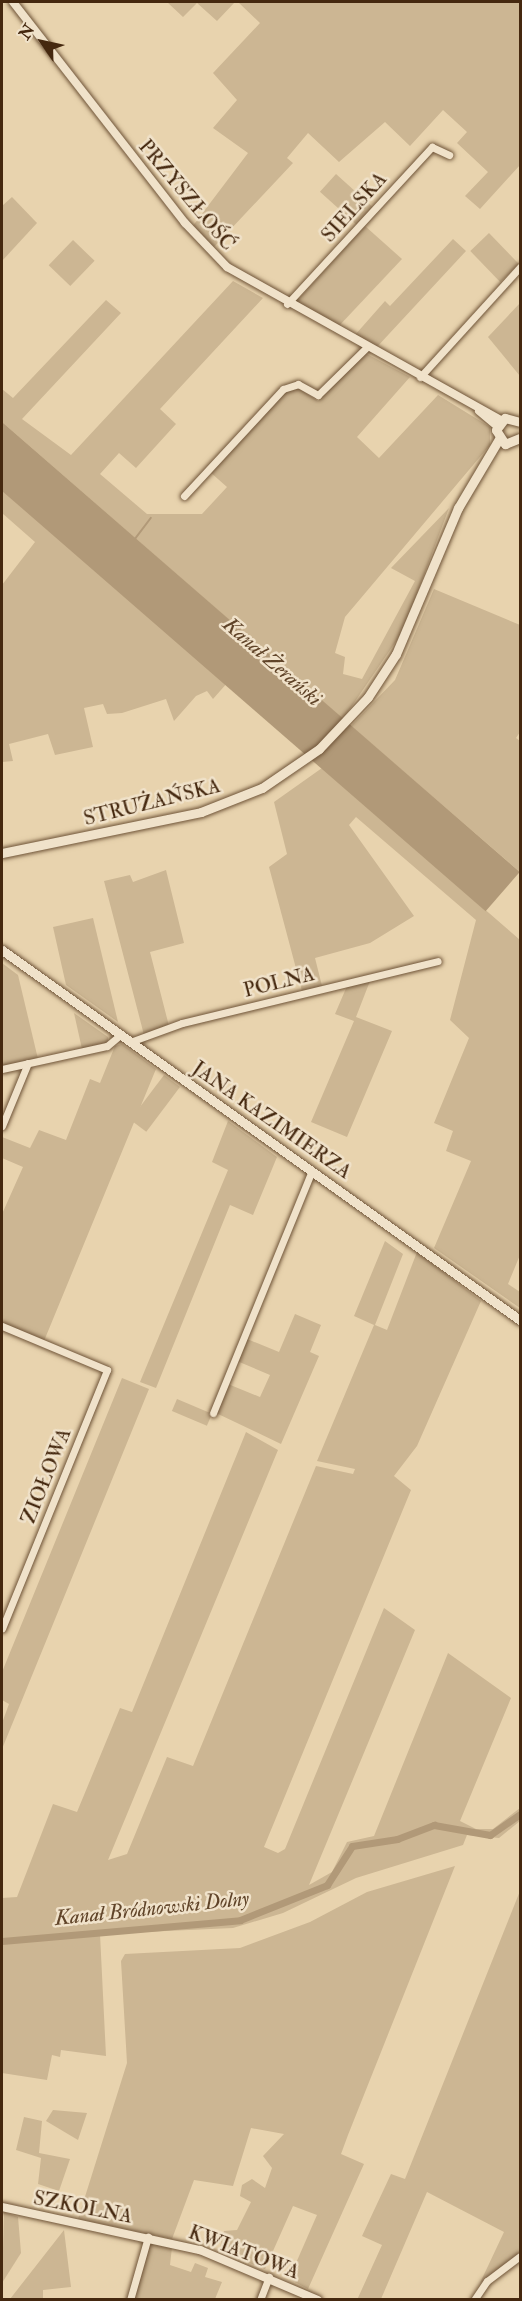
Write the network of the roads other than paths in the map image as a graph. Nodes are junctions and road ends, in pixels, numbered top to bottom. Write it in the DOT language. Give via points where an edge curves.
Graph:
graph roads {
  1 [pos="13,2"];
  2 [pos="449,155"];
  3 [pos="520,267"];
  4 [pos="287,304"];
  5 [pos="366,348"];
  6 [pos="420,377"];
  7 [pos="519,419"];
  8 [pos="499,423"];
  9 [pos="520,439"];
  10 [pos="502,441"];
  11 [pos="184,496"];
  12 [pos="2,853"];
  13 [pos="2,950"];
  14 [pos="438,961"];
  15 [pos="120,1035"];
  16 [pos="130,1042"];
  17 [pos="28,1063"];
  18 [pos="2,1069"];
  19 [pos="2,1126"];
  20 [pos="312,1171"];
  21 [pos="520,1320"];
  22 [pos="2,1326"];
  23 [pos="213,1413"];
  24 [pos="2,1628"];
  25 [pos="2,2207"];
  26 [pos="153,2237"];
  27 [pos="520,2256"];
  28 [pos="269,2277"];
  29 [pos="130,2300"];
  30 [pos="260,2300"];
  31 [pos="318,2300"];
  32 [pos="474,2300"];
  1 -- 4 [label="street, PRZYSZŁOŚĆ" via="200,242 227,267"];
  2 -- 4 [label="street, SIELSKA" via="432,147"];
  3 -- 6 [label="street"];
  4 -- 5 [label="street, PRZYSZŁOŚĆ"];
  5 -- 6 [label="street, PRZYSZŁOŚĆ"];
  5 -- 11 [label="street" via="318,395 298,384 283,389"];
  6 -- 8 [label="street, PRZYSZŁOŚĆ"];
  7 -- 8 [label="main road"];
  8 -- 10 [label="main road"];
  9 -- 10 [label="main road"];
  10 -- 12 [label="main road, STRUŻAŃSKA" via="453,518 396,654 354,714 306,759 262,788 201,812"];
  13 -- 15 [label="main road, JANA KAZIMIERZA"];
  14 -- 16 [label="street, POLNA" via="195,1020"];
  15 -- 16 [label="main road, JANA KAZIMIERZA"];
  15 -- 17 [label="street" via="107,1046"];
  16 -- 20 [label="main road, JANA KAZIMIERZA"];
  17 -- 18 [label="street"];
  17 -- 19 [label="street"];
  20 -- 21 [label="main road, JANA KAZIMIERZA"];
  20 -- 23 [label="street"];
  22 -- 24 [label="street, ZIOŁOWA" via="107,1370"];
  25 -- 26 [label="street, SZKOLNA"];
  26 -- 28 [label="street, KWIATOWA"];
  26 -- 29 [label="street"];
  27 -- 32 [label="street" via="487,2281"];
  28 -- 30 [label="street"];
  28 -- 31 [label="street, KWIATOWA"];
}
